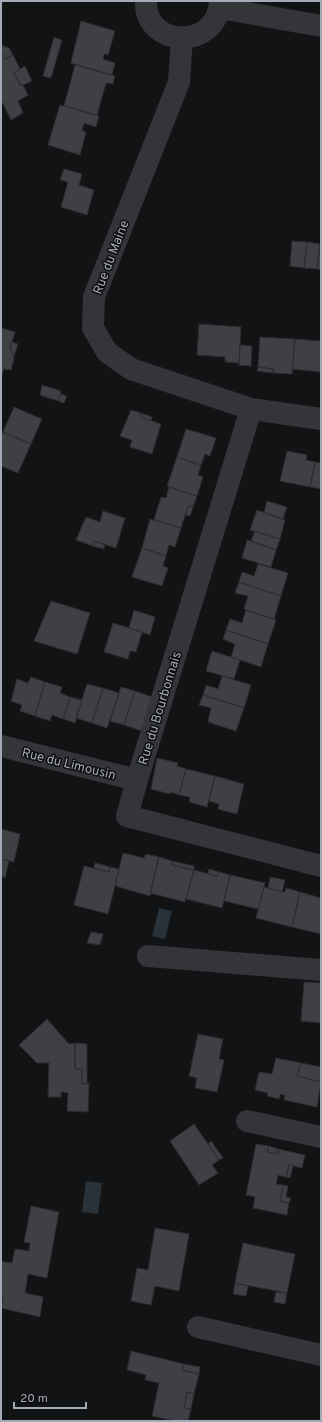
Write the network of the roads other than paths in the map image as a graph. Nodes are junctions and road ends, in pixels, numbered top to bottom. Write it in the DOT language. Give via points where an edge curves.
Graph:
graph roads {
  1 [pos="146,1"];
  2 [pos="220,5"];
  3 [pos="321,26"];
  4 [pos="182,38"];
  5 [pos="251,409"];
  6 [pos="321,419"];
  7 [pos="1,746"];
  8 [pos="137,780"];
  9 [pos="321,866"];
  10 [pos="148,956"];
  11 [pos="321,970"];
  12 [pos="247,1121"];
  13 [pos="321,1137"];
  14 [pos="198,1327"];
  15 [pos="321,1355"];
  1 -- 4 [label="street" via="150,19 158,29 169,36"];
  2 -- 3 [label="street"];
  2 -- 4 [label="street" via="210,27 192,37"];
  4 -- 5 [label="street, Rue du Maine" via="179,82 94,297 93,328 107,352 131,369"];
  5 -- 6 [label="street, Rue du Maine"];
  5 -- 8 [label="street, Rue du Bourbonnais"];
  7 -- 8 [label="street, Rue du Limousin"];
  8 -- 9 [label="street, Rue du Bourbonnais" via="127,816"];
  10 -- 11 [label="street"];
  12 -- 13 [label="street"];
  14 -- 15 [label="street"];
}
